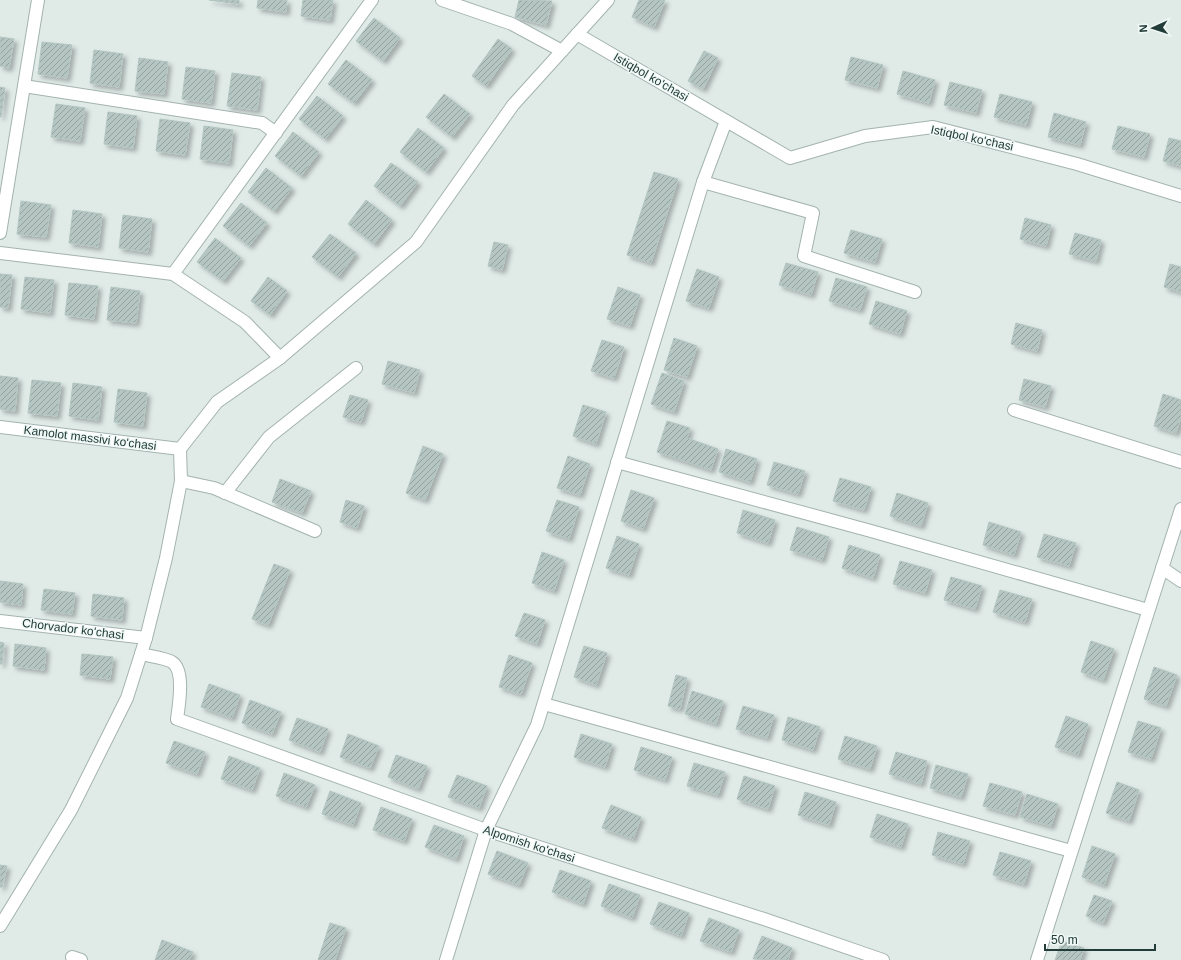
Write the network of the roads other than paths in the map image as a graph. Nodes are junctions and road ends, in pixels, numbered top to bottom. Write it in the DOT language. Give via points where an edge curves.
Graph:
graph roads {
  1 [pos="38,0"];
  2 [pos="372,0"];
  3 [pos="442,0"];
  4 [pos="608,0"];
  5 [pos="577,34"];
  6 [pos="562,51"];
  7 [pos="24,86"];
  8 [pos="726,121"];
  9 [pos="276,133"];
  10 [pos="703,182"];
  11 [pos="1181,196"];
  12 [pos="0,233"];
  13 [pos="0,253"];
  14 [pos="173,274"];
  15 [pos="915,292"];
  16 [pos="280,358"];
  17 [pos="356,368"];
  18 [pos="1014,410"];
  19 [pos="0,427"];
  20 [pos="180,449"];
  21 [pos="617,462"];
  22 [pos="1181,462"];
  23 [pos="181,481"];
  24 [pos="220,491"];
  25 [pos="1181,509"];
  26 [pos="315,531"];
  27 [pos="1162,568"];
  28 [pos="1181,581"];
  29 [pos="1148,610"];
  30 [pos="0,621"];
  31 [pos="146,638"];
  32 [pos="141,654"];
  33 [pos="544,704"];
  34 [pos="486,830"];
  35 [pos="1071,851"];
  36 [pos="4,913"];
  37 [pos="0,926"];
  38 [pos="446,960"];
  39 [pos="883,960"];
  40 [pos="1036,960"];
  1 -- 7 [label="street"];
  2 -- 9 [label="street"];
  3 -- 6 [label="street" via="512,24"];
  4 -- 5 [label="street"];
  5 -- 6 [label="street"];
  5 -- 8 [label="street, Istiqbol ko'chasi"];
  6 -- 16 [label="street" via="512,105 416,242"];
  7 -- 9 [label="street" via="262,123"];
  7 -- 12 [label="street"];
  8 -- 10 [label="street"];
  8 -- 11 [label="street, Istiqbol ko'chasi" via="790,158 865,136 933,127 1077,164"];
  9 -- 14 [label="street"];
  10 -- 15 [label="street" via="813,213 804,256"];
  10 -- 21 [label="street"];
  13 -- 14 [label="street"];
  14 -- 16 [label="street" via="246,322"];
  16 -- 20 [label="street" via="217,402"];
  17 -- 24 [label="street" via="269,437"];
  18 -- 22 [label="street"];
  19 -- 20 [label="street, Kamolot massivi ko'chasi"];
  20 -- 23 [label="street"];
  21 -- 29 [label="street"];
  21 -- 33 [label="street"];
  23 -- 24 [label="street"];
  23 -- 31 [label="street" via="166,558"];
  24 -- 26 [label="street"];
  25 -- 27 [label="street"];
  27 -- 28 [label="street"];
  27 -- 29 [label="street"];
  29 -- 35 [label="street"];
  30 -- 31 [label="street, Chorvador ko'chasi"];
  31 -- 32 [label="street"];
  32 -- 34 [label="street, Alpomish ko'chasi" via="172,662 178,670 180,688 177,719"];
  32 -- 36 [label="street" via="127,698 71,810"];
  33 -- 34 [label="street" via="537,725"];
  33 -- 35 [label="street"];
  34 -- 38 [label="street"];
  34 -- 39 [label="street, Alpomish ko'chasi"];
  35 -- 40 [label="street"];
  36 -- 37 [label="street"];
}
